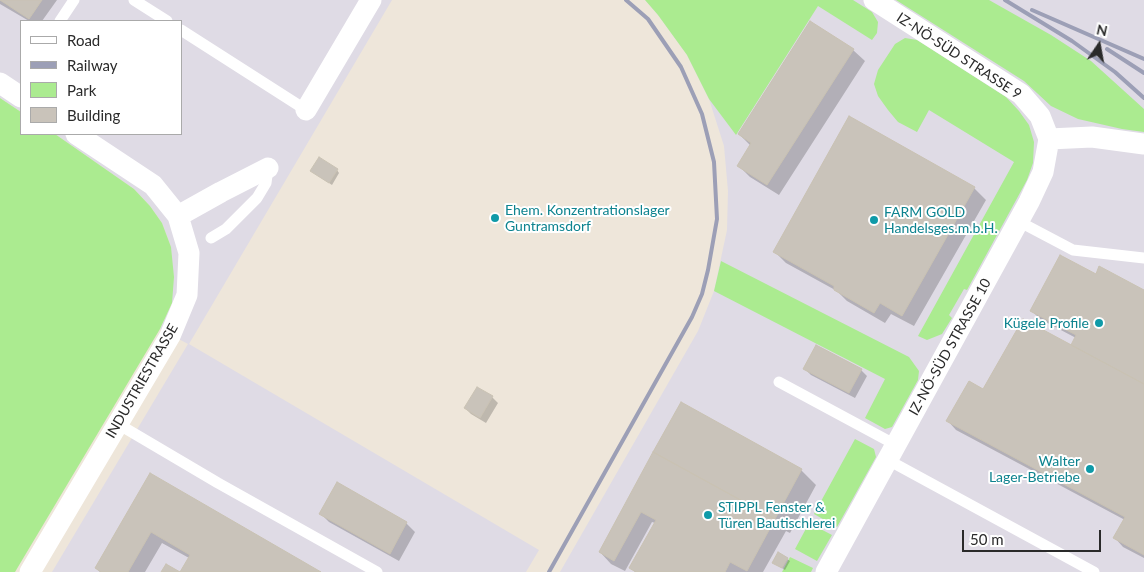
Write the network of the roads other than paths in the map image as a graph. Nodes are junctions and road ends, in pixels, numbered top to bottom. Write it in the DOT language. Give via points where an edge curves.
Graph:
graph roads {
  1 [pos="74,0"];
  2 [pos="134,0"];
  3 [pos="372,0"];
  4 [pos="874,0"];
  5 [pos="61,20"];
  6 [pos="165,20"];
  7 [pos="182,31"];
  8 [pos="306,110"];
  9 [pos="78,135"];
  10 [pos="1049,139"];
  11 [pos="1144,144"];
  12 [pos="268,168"];
  13 [pos="178,216"];
  14 [pos="1018,221"];
  15 [pos="211,238"];
  16 [pos="1144,258"];
  17 [pos="779,382"];
  18 [pos="118,424"];
  19 [pos="892,453"];
  20 [pos="30,572"];
  21 [pos="377,572"];
  22 [pos="826,572"];
  23 [pos="1094,572"];
  1 -- 5 [label="lane"];
  2 -- 6 [label="lane"];
  3 -- 8 [label="street"];
  4 -- 10 [label="street, IZ-NÖ-SÜD STRASSE 9" via="1021,94 1040,116"];
  7 -- 8 [label="lane"];
  9 -- 13 [label="street, INDUSTRIESTRASSE" via="153,185"];
  10 -- 11 [label="street" via="1092,137"];
  10 -- 14 [label="street, IZ-NÖ-SÜD STRASSE 10" via="1043,172"];
  12 -- 13 [label="street"];
  12 -- 15 [label="lane" via="266,183 257,198"];
  13 -- 18 [label="street, INDUSTRIESTRASSE" via="189,253 187,295 170,336"];
  14 -- 16 [label="lane" via="1073,250"];
  14 -- 19 [label="street, IZ-NÖ-SÜD STRASSE 10"];
  17 -- 19 [label="lane"];
  18 -- 20 [label="street, INDUSTRIESTRASSE"];
  18 -- 21 [label="lane"];
  19 -- 22 [label="street, IZ-NÖ-SÜD STRASSE 10"];
  19 -- 23 [label="lane"];
}
